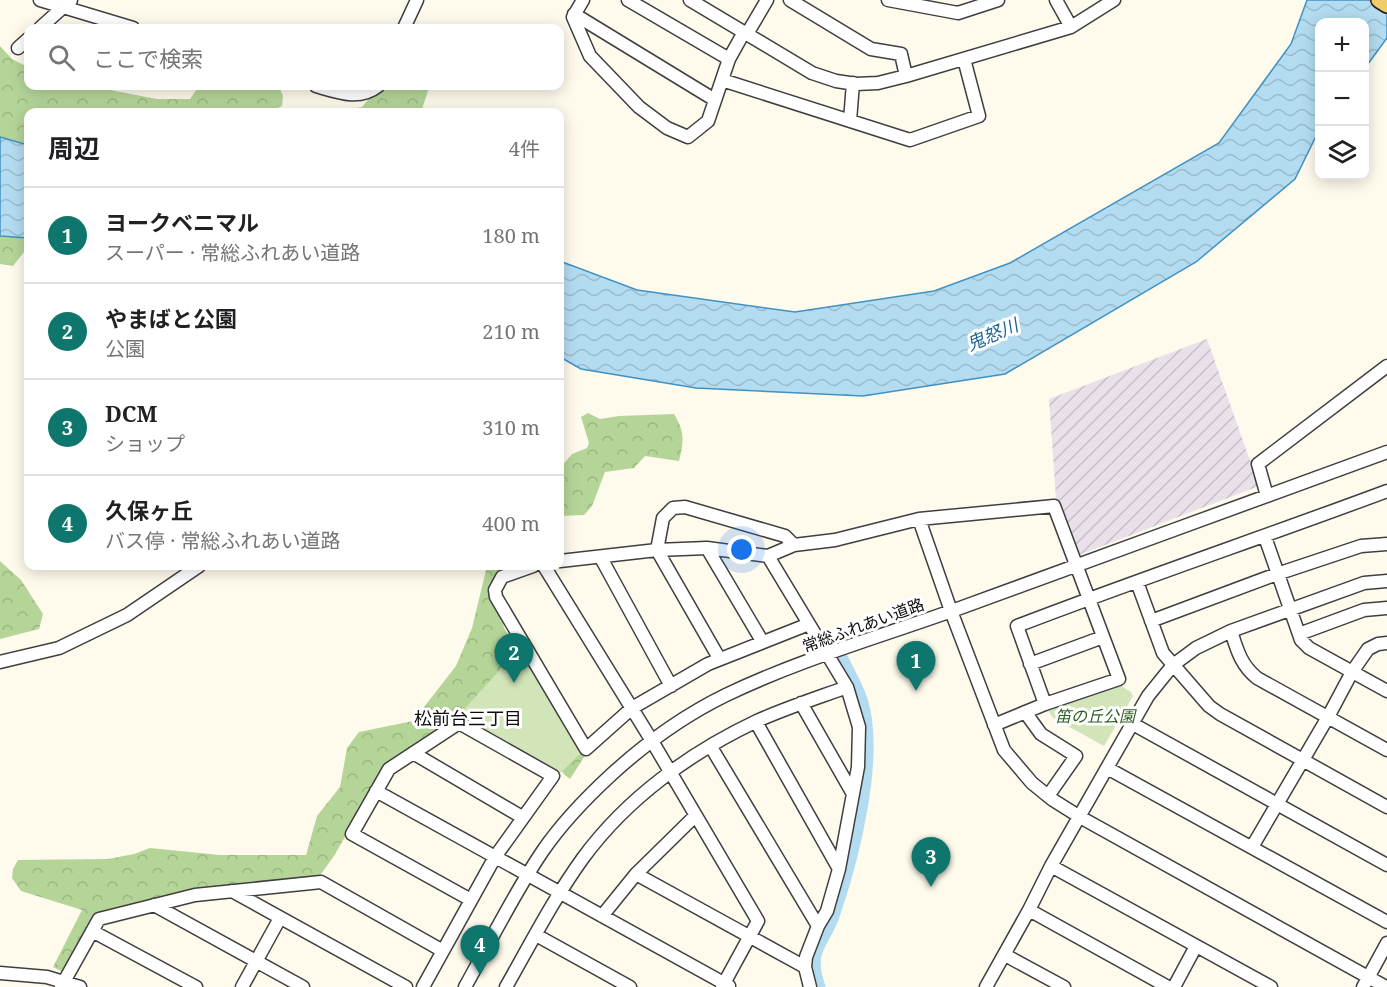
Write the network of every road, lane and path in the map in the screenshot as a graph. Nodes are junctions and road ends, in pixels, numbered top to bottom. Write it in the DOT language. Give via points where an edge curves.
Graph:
graph roads {
  1 [pos="40,0"];
  2 [pos="417,0"];
  3 [pos="583,0"];
  4 [pos="628,0"];
  5 [pos="690,0"];
  6 [pos="767,0"];
  7 [pos="790,0"];
  8 [pos="888,0"];
  9 [pos="998,0"];
  10 [pos="1056,0"];
  11 [pos="1114,0"];
  12 [pos="1379,0"];
  13 [pos="66,4"];
  14 [pos="1387,5"];
  15 [pos="574,14"];
  16 [pos="44,24"];
  17 [pos="122,24"];
  18 [pos="406,24"];
  19 [pos="1071,27"];
  20 [pos="746,33"];
  21 [pos="24,43"];
  22 [pos="18,48"];
  23 [pos="729,59"];
  24 [pos="964,59"];
  25 [pos="906,76"];
  26 [pos="722,80"];
  27 [pos="854,83"];
  28 [pos="334,90"];
  29 [pos="372,90"];
  30 [pos="716,100"];
  31 [pos="850,121"];
  32 [pos="1387,366"];
  33 [pos="1387,452"];
  34 [pos="1387,490"];
  35 [pos="1267,496"];
  36 [pos="919,519"];
  37 [pos="1265,537"];
  38 [pos="1387,543"];
  39 [pos="794,545"];
  40 [pos="707,548"];
  41 [pos="657,550"];
  42 [pos="768,556"];
  43 [pos="601,558"];
  44 [pos="564,561"];
  45 [pos="1075,566"];
  46 [pos="193,570"];
  47 [pos="522,570"];
  48 [pos="546,570"];
  49 [pos="1277,574"];
  50 [pos="1387,581"];
  51 [pos="1137,582"];
  52 [pos="1088,598"];
  53 [pos="1387,608"];
  54 [pos="1290,610"];
  55 [pos="951,611"];
  56 [pos="1151,621"];
  57 [pos="808,624"];
  58 [pos="1231,631"];
  59 [pos="1299,634"];
  60 [pos="1103,637"];
  61 [pos="762,641"];
  62 [pos="1387,643"];
  63 [pos="827,654"];
  64 [pos="718,658"];
  65 [pos="0,662"];
  66 [pos="1030,664"];
  67 [pos="1173,665"];
  68 [pos="1352,672"];
  69 [pos="671,686"];
  70 [pos="847,687"];
  71 [pos="1387,691"];
  72 [pos="801,704"];
  73 [pos="1045,704"];
  74 [pos="632,708"];
  75 [pos="1025,712"];
  76 [pos="1329,717"];
  77 [pos="756,722"];
  78 [pos="1133,723"];
  79 [pos="994,725"];
  80 [pos="652,741"];
  81 [pos="711,747"];
  82 [pos="1387,750"];
  83 [pos="413,753"];
  84 [pos="1303,760"];
  85 [pos="1107,768"];
  86 [pos="669,772"];
  87 [pos="376,791"];
  88 [pos="853,794"];
  89 [pos="1048,796"];
  90 [pos="1276,803"];
  91 [pos="1387,807"];
  92 [pos="695,816"];
  93 [pos="522,817"];
  94 [pos="1080,817"];
  95 [pos="1252,847"];
  96 [pos="495,857"];
  97 [pos="1051,866"];
  98 [pos="1387,866"];
  99 [pos="839,869"];
  100 [pos="636,874"];
  101 [pos="528,875"];
  102 [pos="232,891"];
  103 [pos="559,892"];
  104 [pos="471,900"];
  105 [pos="154,905"];
  106 [pos="1029,910"];
  107 [pos="602,916"];
  108 [pos="280,918"];
  109 [pos="1387,922"];
  110 [pos="818,926"];
  111 [pos="92,931"];
  112 [pos="536,935"];
  113 [pos="749,936"];
  114 [pos="1387,943"];
  115 [pos="1196,946"];
  116 [pos="443,951"];
  117 [pos="1005,954"];
  118 [pos="256,961"];
  119 [pos="805,967"];
  120 [pos="0,973"];
  121 [pos="1366,982"];
  122 [pos="63,984"];
  123 [pos="725,986"];
  124 [pos="80,987"];
  125 [pos="196,987"];
  126 [pos="242,987"];
  127 [pos="303,987"];
  128 [pos="406,987"];
  129 [pos="423,987"];
  130 [pos="465,987"];
  131 [pos="508,987"];
  132 [pos="630,987"];
  133 [pos="810,987"];
  134 [pos="986,987"];
  135 [pos="1064,987"];
  136 [pos="1168,987"];
  137 [pos="1174,987"];
  138 [pos="1271,987"];
  139 [pos="1386,987"];
  1 -- 13 [label="street"];
  2 -- 18 [label="street"];
  3 -- 15 [label="street"];
  4 -- 23 [label="street"];
  5 -- 20 [label="street"];
  6 -- 20 [label="street"];
  7 -- 25 [label="street" via="871,49 901,54"];
  8 -- 9 [label="street" via="958,13"];
  10 -- 19 [label="street"];
  11 -- 19 [label="street"];
  12 -- 14 [label="main road"];
  13 -- 16 [label="street"];
  13 -- 17 [label="street"];
  15 -- 30 [label="street"];
  15 -- 30 [label="street" via="590,56 639,107 667,128 688,137 708,121"];
  19 -- 24 [label="street"];
  20 -- 23 [label="street"];
  20 -- 27 [label="street" via="812,73"];
  21 -- 22 [label="street"];
  23 -- 26 [label="street"];
  24 -- 25 [label="street"];
  24 -- 31 [label="street" via="979,116 910,140"];
  25 -- 27 [label="street" via="878,83"];
  26 -- 30 [label="street"];
  26 -- 31 [label="street"];
  27 -- 31 [label="street"];
  28 -- 29 [label="street" via="353,94"];
  32 -- 35 [label="street" via="1258,464"];
  33 -- 35 [label="street, 常総ふれあい道路"];
  34 -- 37 [label="street"];
  35 -- 45 [label="street, 常総ふれあい道路"];
  36 -- 39 [label="street" via="835,540"];
  36 -- 45 [label="street" via="1054,506"];
  36 -- 55 [label="street"];
  37 -- 49 [label="street"];
  37 -- 51 [label="street"];
  38 -- 49 [label="street" via="1361,546"];
  39 -- 41 [label="street" via="786,536 685,507 673,508 663,518"];
  39 -- 42 [label="street"];
  40 -- 41 [label="street"];
  40 -- 42 [label="street"];
  40 -- 61 [label="street"];
  41 -- 43 [label="street"];
  41 -- 64 [label="street"];
  42 -- 57 [label="street"];
  43 -- 44 [label="street"];
  43 -- 69 [label="street"];
  45 -- 52 [label="street"];
  45 -- 55 [label="street, 常総ふれあい道路"];
  46 -- 65 [label="street" via="127,615 59,648"];
  47 -- 74 [label="street" via="502,577 496,597 586,749"];
  48 -- 74 [label="street"];
  49 -- 54 [label="street"];
  49 -- 56 [label="street"];
  50 -- 54 [label="street" via="1364,583"];
  51 -- 52 [label="street"];
  51 -- 56 [label="street"];
  52 -- 60 [label="street"];
  52 -- 66 [label="street" via="1017,626"];
  53 -- 59 [label="street" via="1364,610"];
  54 -- 58 [label="street"];
  54 -- 59 [label="street"];
  55 -- 63 [label="street, 常総ふれあい道路"];
  55 -- 79 [label="street"];
  56 -- 67 [label="street" via="1163,653"];
  57 -- 61 [label="street"];
  57 -- 63 [label="street"];
  58 -- 67 [label="street" via="1196,648"];
  58 -- 76 [label="street" via="1248,671"];
  59 -- 68 [label="street" via="1309,648"];
  60 -- 66 [label="street"];
  60 -- 73 [label="street" via="1119,679"];
  61 -- 64 [label="street"];
  62 -- 68 [label="street" via="1368,649"];
  63 -- 70 [label="street"];
  63 -- 80 [label="street, 常総ふれあい道路" via="727,695"];
  64 -- 69 [label="street"];
  66 -- 73 [label="street"];
  67 -- 78 [label="street"];
  67 -- 84 [label="street" via="1209,706"];
  68 -- 71 [label="street"];
  68 -- 76 [label="street"];
  69 -- 74 [label="street"];
  70 -- 72 [label="street"];
  70 -- 88 [label="street" via="859,727"];
  72 -- 77 [label="street"];
  72 -- 88 [label="street"];
  73 -- 75 [label="street"];
  74 -- 80 [label="street"];
  75 -- 79 [label="street"];
  75 -- 89 [label="street" via="1041,734 1076,756"];
  76 -- 82 [label="street"];
  76 -- 84 [label="street"];
  77 -- 81 [label="street"];
  77 -- 99 [label="street"];
  78 -- 85 [label="street"];
  78 -- 90 [label="street"];
  79 -- 89 [label="street" via="1004,750"];
  80 -- 86 [label="street"];
  80 -- 101 [label="street, 常総ふれあい道路" via="582,804 543,850"];
  81 -- 86 [label="street"];
  81 -- 110 [label="street"];
  83 -- 87 [label="street" via="389,769"];
  83 -- 93 [label="street"];
  83 -- 93 [label="street" via="459,723 553,776"];
  84 -- 90 [label="street"];
  84 -- 91 [label="street"];
  85 -- 94 [label="street"];
  85 -- 95 [label="street"];
  86 -- 92 [label="street"];
  86 -- 103 [label="street" via="623,813 584,856"];
  87 -- 96 [label="street"];
  87 -- 104 [label="street" via="352,834"];
  88 -- 99 [label="street"];
  89 -- 94 [label="street"];
  90 -- 95 [label="street"];
  90 -- 98 [label="street"];
  92 -- 100 [label="street"];
  92 -- 113 [label="street" via="758,921"];
  93 -- 96 [label="street"];
  94 -- 97 [label="street"];
  94 -- 121 [label="street"];
  95 -- 109 [label="street"];
  96 -- 101 [label="street"];
  96 -- 104 [label="street"];
  97 -- 106 [label="street"];
  97 -- 115 [label="street"];
  99 -- 110 [label="street" via="827,911"];
  100 -- 107 [label="street"];
  100 -- 113 [label="street"];
  101 -- 103 [label="street"];
  101 -- 130 [label="street, 常総ふれあい道路"];
  102 -- 105 [label="street"];
  102 -- 108 [label="street"];
  102 -- 116 [label="street" via="321,882"];
  103 -- 107 [label="street"];
  103 -- 112 [label="street"];
  104 -- 116 [label="street"];
  105 -- 111 [label="street" via="99,919"];
  105 -- 118 [label="street"];
  106 -- 117 [label="street"];
  106 -- 136 [label="street"];
  107 -- 123 [label="street"];
  108 -- 118 [label="street"];
  108 -- 128 [label="street"];
  110 -- 119 [label="street"];
  111 -- 122 [label="street"];
  111 -- 125 [label="street"];
  112 -- 131 [label="street"];
  112 -- 132 [label="street"];
  113 -- 119 [label="street"];
  113 -- 123 [label="street"];
  114 -- 121 [label="street"];
  115 -- 137 [label="street"];
  115 -- 138 [label="street"];
  116 -- 129 [label="street"];
  117 -- 134 [label="street"];
  117 -- 135 [label="street"];
  118 -- 126 [label="street"];
  118 -- 127 [label="street"];
  119 -- 133 [label="street"];
  120 -- 122 [label="street"];
  121 -- 139 [label="street"];
  122 -- 124 [label="street"];
}
